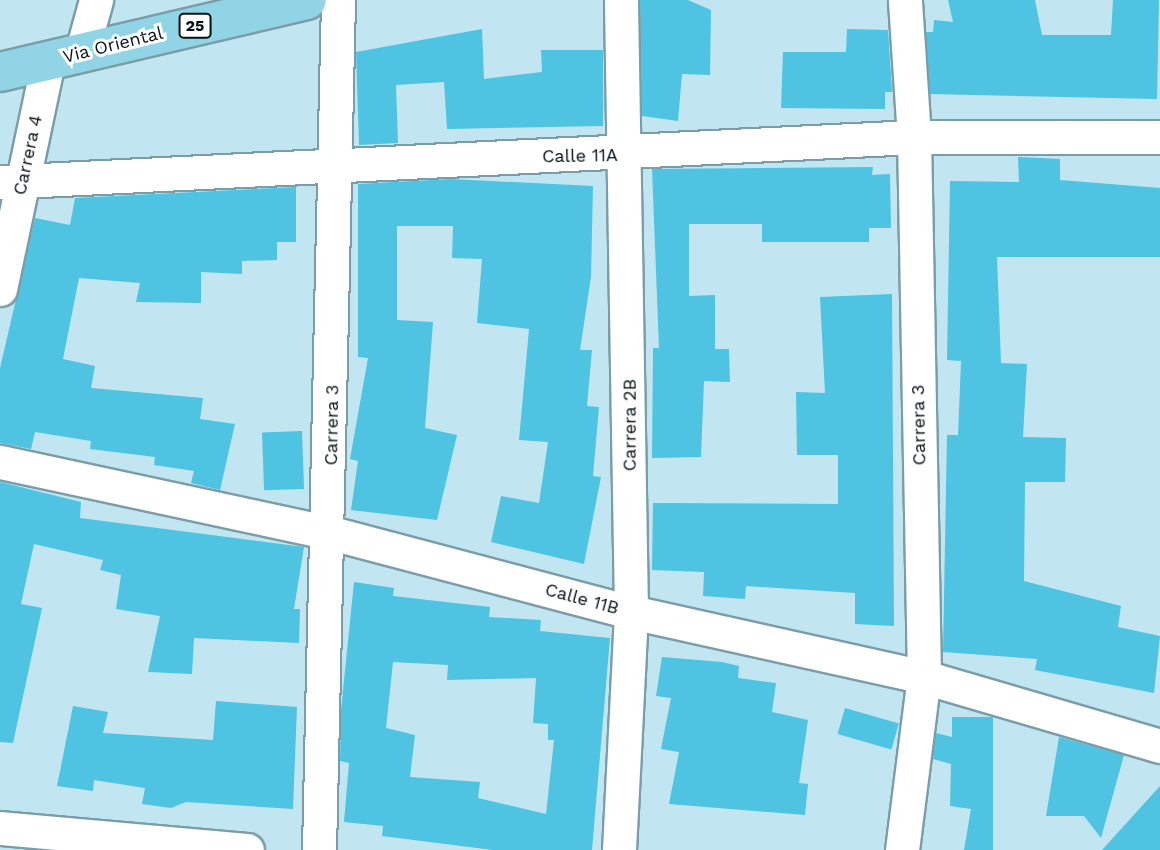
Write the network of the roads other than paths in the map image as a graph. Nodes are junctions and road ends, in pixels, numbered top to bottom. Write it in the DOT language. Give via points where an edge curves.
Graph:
graph roads {
  1 [pos="96,0"];
  2 [pos="307,0"];
  3 [pos="338,0"];
  4 [pos="621,0"];
  5 [pos="905,0"];
  6 [pos="65,56"];
  7 [pos="0,72"];
  8 [pos="914,136"];
  9 [pos="1160,137"];
  10 [pos="628,155"];
  11 [pos="335,162"];
  12 [pos="12,181"];
  13 [pos="0,289"];
  14 [pos="0,462"];
  15 [pos="331,533"];
  16 [pos="631,612"];
  17 [pos="924,677"];
  18 [pos="1160,746"];
  19 [pos="0,828"];
  20 [pos="247,850"];
  21 [pos="319,850"];
  22 [pos="619,850"];
  23 [pos="902,850"];
  1 -- 6 [label="street, Carrera 4"];
  2 -- 6 [label="main road, Via Oriental / 25"];
  3 -- 11 [label="street, Carrera 3"];
  4 -- 10 [label="street, Carrera 2B"];
  5 -- 8 [label="street, Carrera 3"];
  6 -- 7 [label="main road, Via Oriental / 25"];
  6 -- 12 [label="street, Carrera 4"];
  8 -- 9 [label="street, Calle 11A"];
  8 -- 10 [label="street, Calle 11A"];
  8 -- 17 [label="street, Carrera 3"];
  10 -- 11 [label="street, Calle 11A"];
  10 -- 16 [label="street, Carrera 2B"];
  11 -- 12 [label="street, Calle 11A"];
  11 -- 15 [label="street, Carrera 3"];
  12 -- 13 [label="street, Carrera 4"];
  14 -- 15 [label="street, Calle 11B"];
  15 -- 16 [label="street, Calle 11B"];
  15 -- 21 [label="street, Carrera 3"];
  16 -- 17 [label="street, Calle 11B"];
  16 -- 22 [label="street, Carrera 2B"];
  17 -- 18 [label="street, Calle 11B"];
  17 -- 23 [label="street, Carrera 3"];
  19 -- 20 [label="street"];
}
